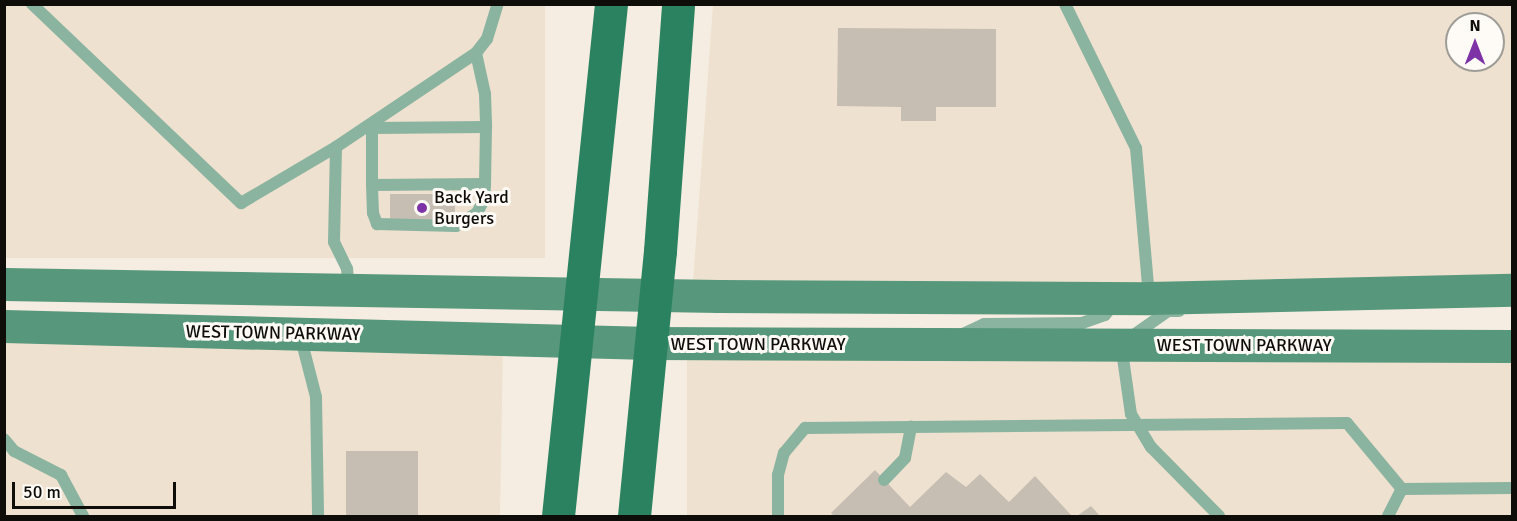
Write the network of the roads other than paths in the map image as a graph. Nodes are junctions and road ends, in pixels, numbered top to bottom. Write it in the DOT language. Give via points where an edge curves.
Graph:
graph roads {
  1 [pos="33,4"];
  2 [pos="498,4"];
  3 [pos="611,4"];
  4 [pos="678,4"];
  5 [pos="1065,4"];
  6 [pos="476,53"];
  7 [pos="486,127"];
  8 [pos="336,147"];
  9 [pos="485,184"];
  10 [pos="372,185"];
  11 [pos="4,284"];
  12 [pos="349,290"];
  13 [pos="1512,290"];
  14 [pos="579,294"];
  15 [pos="1319,294"];
  16 [pos="654,296"];
  17 [pos="1134,297"];
  18 [pos="1232,310"];
  19 [pos="1289,310"];
  20 [pos="4,326"];
  21 [pos="300,333"];
  22 [pos="576,340"];
  23 [pos="650,343"];
  24 [pos="943,344"];
  25 [pos="1121,344"];
  26 [pos="1512,346"];
  27 [pos="1139,426"];
  28 [pos="911,428"];
  29 [pos="4,439"];
  30 [pos="884,480"];
  31 [pos="1512,488"];
  32 [pos="1402,489"];
  33 [pos="83,516"];
  34 [pos="318,516"];
  35 [pos="558,516"];
  36 [pos="634,516"];
  37 [pos="778,516"];
  38 [pos="1219,516"];
  39 [pos="1388,516"];
  1 -- 8 [label="lane" via="241,203"];
  2 -- 6 [label="lane" via="487,39"];
  3 -- 14 [label="main road"];
  4 -- 16 [label="main road"];
  5 -- 17 [label="lane" via="1136,148"];
  6 -- 7 [label="lane" via="485,94"];
  6 -- 8 [label="lane"];
  7 -- 9 [label="lane"];
  7 -- 10 [label="lane" via="372,128"];
  8 -- 12 [label="lane" via="334,242 347,269"];
  9 -- 10 [label="lane"];
  9 -- 10 [label="lane" via="484,200 477,213 456,226 377,224"];
  11 -- 12 [label="main road"];
  12 -- 14 [label="main road"];
  13 -- 15 [label="main road"];
  14 -- 16 [label="main road"];
  14 -- 22 [label="main road"];
  15 -- 17 [label="main road"];
  15 -- 19 [label="lane"];
  16 -- 17 [label="main road"];
  16 -- 23 [label="main road"];
  17 -- 24 [label="lane" via="1105,315 1082,323 984,324"];
  18 -- 25 [label="lane" via="1168,311"];
  20 -- 21 [label="main road, WEST TOWN PARKWAY"];
  21 -- 22 [label="main road, WEST TOWN PARKWAY"];
  21 -- 34 [label="lane" via="316,397"];
  22 -- 23 [label="main road, WEST TOWN PARKWAY"];
  22 -- 35 [label="main road"];
  23 -- 24 [label="main road, WEST TOWN PARKWAY"];
  23 -- 36 [label="main road"];
  24 -- 25 [label="main road, WEST TOWN PARKWAY"];
  25 -- 26 [label="main road, WEST TOWN PARKWAY"];
  25 -- 27 [label="lane" via="1131,414"];
  27 -- 28 [label="lane"];
  27 -- 32 [label="lane" via="1347,423"];
  27 -- 38 [label="lane" via="1151,447"];
  28 -- 30 [label="lane" via="905,458"];
  28 -- 37 [label="lane" via="805,428 784,453 778,475"];
  29 -- 33 [label="lane" via="14,451 61,475"];
  31 -- 32 [label="lane"];
  32 -- 39 [label="lane"];
}
